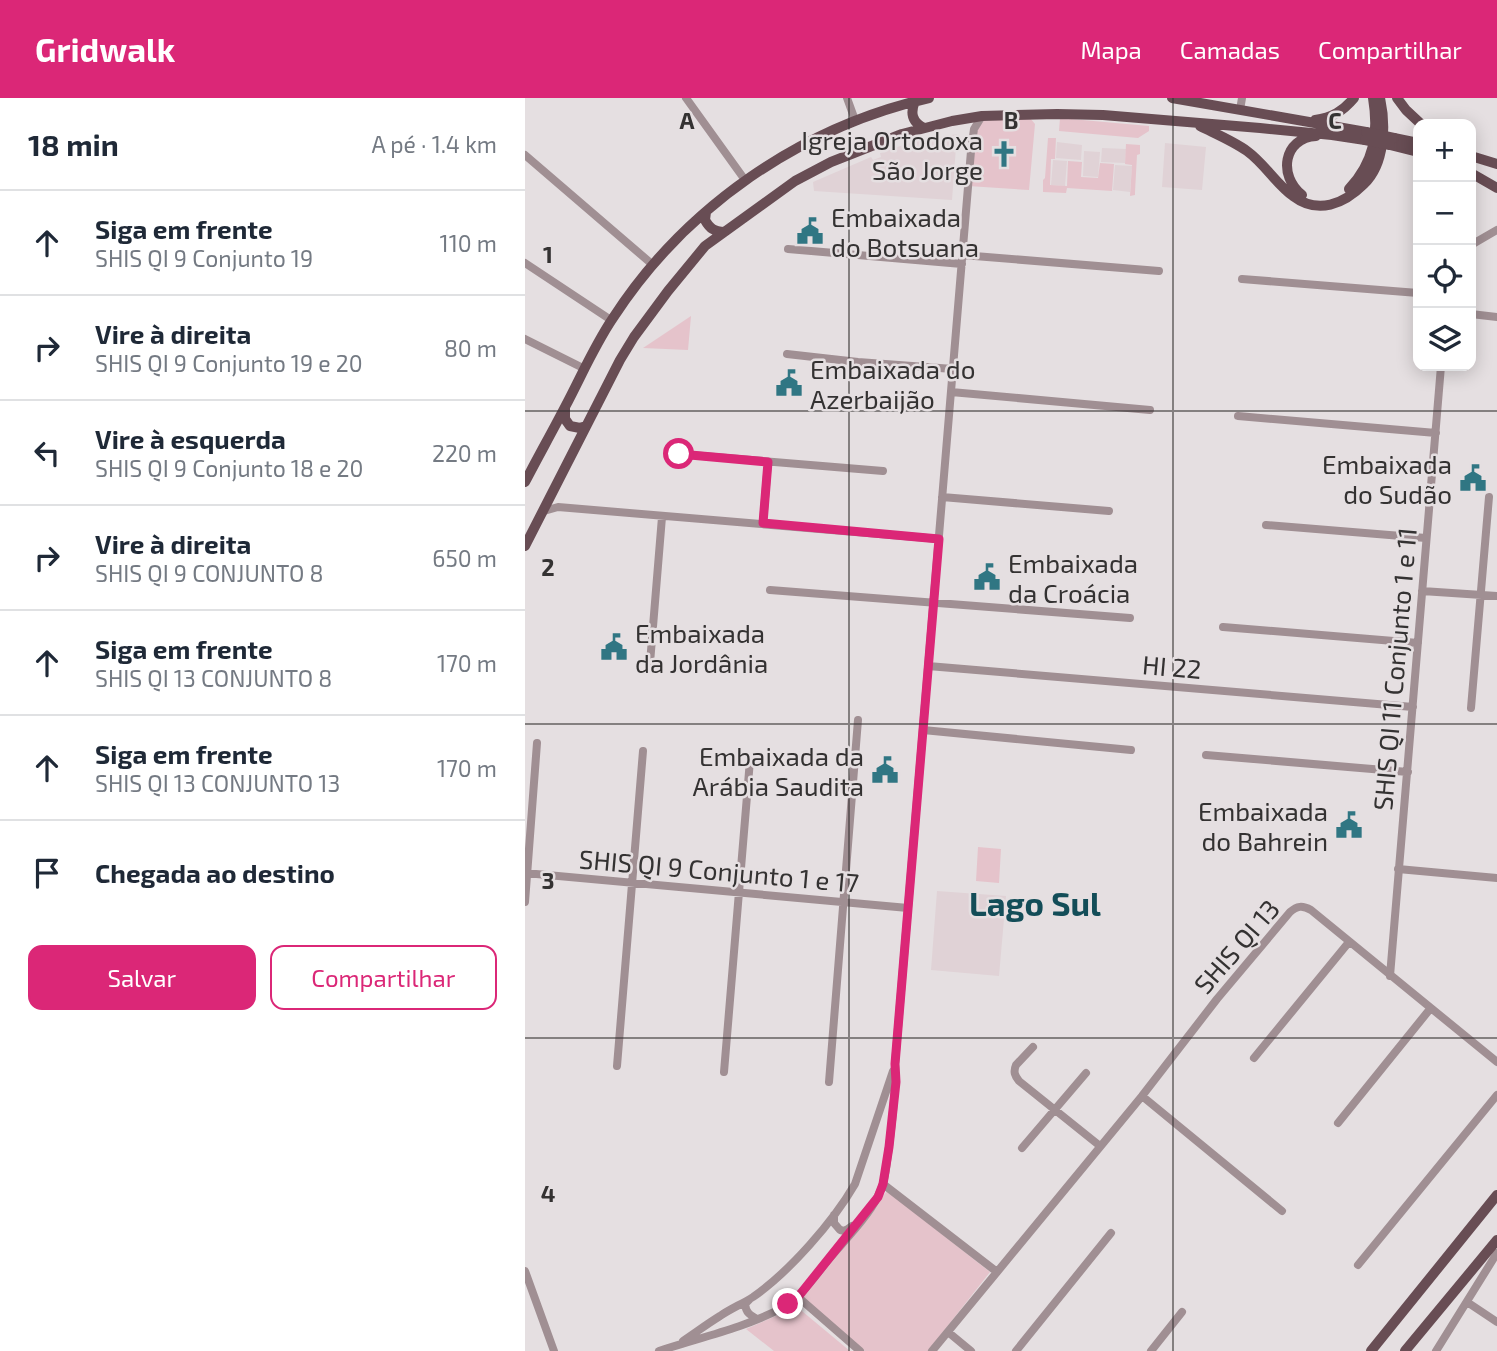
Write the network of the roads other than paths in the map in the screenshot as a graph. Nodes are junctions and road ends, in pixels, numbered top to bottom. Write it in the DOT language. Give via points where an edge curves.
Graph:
graph roads {
  1 [pos="686,98"];
  2 [pos="847,98"];
  3 [pos="929,98"];
  4 [pos="1354,98"];
  5 [pos="1373,98"];
  6 [pos="1380,98"];
  7 [pos="1397,98"];
  8 [pos="1177,99"];
  9 [pos="915,101"];
  10 [pos="1241,104"];
  11 [pos="897,106"];
  12 [pos="982,116"];
  13 [pos="1416,119"];
  14 [pos="855,120"];
  15 [pos="952,121"];
  16 [pos="1177,121"];
  17 [pos="1300,121"];
  18 [pos="1191,122"];
  19 [pos="924,128"];
  20 [pos="902,134"];
  21 [pos="1332,135"];
  22 [pos="1365,136"];
  23 [pos="972,137"];
  24 [pos="1392,141"];
  25 [pos="1413,143"];
  26 [pos="1413,150"];
  27 [pos="525,155"];
  28 [pos="1476,157"];
  29 [pos="1493,162"];
  30 [pos="1476,176"];
  31 [pos="745,180"];
  32 [pos="1497,188"];
  33 [pos="705,212"];
  34 [pos="689,225"];
  35 [pos="1497,230"];
  36 [pos="724,232"];
  37 [pos="1476,242"];
  38 [pos="705,246"];
  39 [pos="788,249"];
  40 [pos="962,260"];
  41 [pos="525,262"];
  42 [pos="653,264"];
  43 [pos="1159,271"];
  44 [pos="1242,279"];
  45 [pos="1413,293"];
  46 [pos="1476,315"];
  47 [pos="1497,317"];
  48 [pos="611,320"];
  49 [pos="525,339"];
  50 [pos="787,354"];
  51 [pos="585,369"];
  52 [pos="953,369"];
  53 [pos="1441,371"];
  54 [pos="951,392"];
  55 [pos="565,408"];
  56 [pos="1150,410"];
  57 [pos="1238,416"];
  58 [pos="586,426"];
  59 [pos="553,430"];
  60 [pos="1436,433"];
  61 [pos="575,447"];
  62 [pos="679,454"];
  63 [pos="768,462"];
  64 [pos="883,471"];
  65 [pos="526,478"];
  66 [pos="1489,496"];
  67 [pos="551,497"];
  68 [pos="942,497"];
  69 [pos="558,508"];
  70 [pos="544,511"];
  71 [pos="1109,511"];
  72 [pos="662,517"];
  73 [pos="763,523"];
  74 [pos="1266,525"];
  75 [pos="1426,538"];
  76 [pos="939,539"];
  77 [pos="525,546"];
  78 [pos="770,590"];
  79 [pos="1422,591"];
  80 [pos="1481,595"];
  81 [pos="1497,596"];
  82 [pos="933,602"];
  83 [pos="1130,618"];
  84 [pos="1223,627"];
  85 [pos="1418,643"];
  86 [pos="650,663"];
  87 [pos="928,666"];
  88 [pos="1413,707"];
  89 [pos="1471,708"];
  90 [pos="859,720"];
  91 [pos="923,730"];
  92 [pos="537,743"];
  93 [pos="1131,750"];
  94 [pos="643,751"];
  95 [pos="1206,755"];
  96 [pos="750,760"];
  97 [pos="1408,772"];
  98 [pos="1398,870"];
  99 [pos="526,873"];
  100 [pos="1497,878"];
  101 [pos="633,884"];
  102 [pos="738,893"];
  103 [pos="525,902"];
  104 [pos="844,902"];
  105 [pos="908,908"];
  106 [pos="1349,942"];
  107 [pos="1390,976"];
  108 [pos="1430,1009"];
  109 [pos="1033,1047"];
  110 [pos="1254,1058"];
  111 [pos="1497,1062"];
  112 [pos="895,1064"];
  113 [pos="617,1066"];
  114 [pos="724,1072"];
  115 [pos="1086,1073"];
  116 [pos="829,1082"];
  117 [pos="1497,1095"];
  118 [pos="1142,1096"];
  119 [pos="1055,1110"];
  120 [pos="1338,1123"];
  121 [pos="871,1141"];
  122 [pos="1100,1146"];
  123 [pos="889,1147"];
  124 [pos="1022,1148"];
  125 [pos="883,1184"];
  126 [pos="1497,1195"];
  127 [pos="1282,1211"];
  128 [pos="834,1215"];
  129 [pos="864,1216"];
  130 [pos="1111,1233"];
  131 [pos="1497,1240"];
  132 [pos="1497,1253"];
  133 [pos="1358,1265"];
  134 [pos="525,1271"];
  135 [pos="997,1272"];
  136 [pos="798,1297"];
  137 [pos="752,1298"];
  138 [pos="1467,1302"];
  139 [pos="1182,1312"];
  140 [pos="757,1319"];
  141 [pos="1497,1322"];
  142 [pos="948,1332"];
  143 [pos="678,1345"];
  144 [pos="554,1351"];
  145 [pos="659,1351"];
  146 [pos="860,1351"];
  147 [pos="932,1351"];
  148 [pos="971,1351"];
  149 [pos="1016,1351"];
  150 [pos="1151,1351"];
  151 [pos="1371,1351"];
  152 [pos="1405,1351"];
  153 [pos="1436,1351"];
  1 -- 31 [label="street"];
  2 -- 14 [label="street"];
  3 -- 9 [label="main road"];
  4 -- 17 [label="main road" via="1334,115"];
  5 -- 21 [label="main road" via="1373,147 1360,177 1331,200 1302,196 1288,176 1291,151 1308,137"];
  6 -- 18 [label="main road" via="1380,157 1355,193 1332,205 1312,206 1294,197 1248,152"];
  7 -- 13 [label="main road"];
  8 -- 10 [label="main road"];
  8 -- 16 [label="main road" via="1183,113"];
  9 -- 11 [label="main road"];
  9 -- 19 [label="main road" via="913,117"];
  10 -- 17 [label="main road"];
  11 -- 14 [label="main road"];
  11 -- 20 [label="main road" via="906,117"];
  12 -- 15 [label="main road"];
  12 -- 16 [label="main road" via="1080,114"];
  12 -- 23 [label="street"];
  14 -- 31 [label="main road" via="818,136"];
  15 -- 19 [label="main road"];
  15 -- 23 [label="street" via="967,125"];
  16 -- 18 [label="main road"];
  17 -- 22 [label="main road"];
  18 -- 21 [label="main road"];
  19 -- 20 [label="main road"];
  20 -- 36 [label="main road" via="795,181"];
  21 -- 22 [label="main road"];
  22 -- 24 [label="main road, bridge"];
  23 -- 40 [label="street"];
  24 -- 25 [label="main road"];
  24 -- 26 [label="main road"];
  27 -- 42 [label="street"];
  28 -- 29 [label="main road"];
  30 -- 32 [label="main road"];
  31 -- 33 [label="main road"];
  33 -- 34 [label="main road"];
  33 -- 36 [label="main road" via="711,228"];
  34 -- 38 [label="main road" via="705,232"];
  34 -- 42 [label="main road"];
  35 -- 37 [label="street"];
  36 -- 38 [label="main road"];
  38 -- 58 [label="main road" via="634,337"];
  39 -- 40 [label="street"];
  40 -- 43 [label="street"];
  40 -- 52 [label="street"];
  41 -- 48 [label="street"];
  42 -- 48 [label="main road"];
  44 -- 45 [label="street"];
  46 -- 47 [label="street"];
  48 -- 51 [label="main road"];
  49 -- 51 [label="street"];
  50 -- 52 [label="street"];
  51 -- 55 [label="main road"];
  52 -- 54 [label="street"];
  53 -- 60 [label="street, SHIS QI 11 Conjunto 1 e 11"];
  54 -- 56 [label="street"];
  54 -- 68 [label="street"];
  55 -- 58 [label="main road" via="570,426"];
  55 -- 59 [label="main road"];
  57 -- 60 [label="street"];
  58 -- 61 [label="main road"];
  59 -- 61 [label="main road" via="568,432"];
  59 -- 65 [label="main road"];
  60 -- 75 [label="street, SHIS QI 11 Conjunto 1 e 11"];
  61 -- 67 [label="main road"];
  62 -- 63 [label="street"];
  63 -- 64 [label="street"];
  63 -- 73 [label="street"];
  66 -- 80 [label="street"];
  67 -- 69 [label="street"];
  67 -- 70 [label="main road"];
  68 -- 71 [label="street"];
  68 -- 76 [label="street"];
  69 -- 70 [label="street"];
  69 -- 72 [label="street"];
  70 -- 77 [label="main road"];
  72 -- 73 [label="street"];
  72 -- 86 [label="street"];
  73 -- 76 [label="street"];
  74 -- 75 [label="street"];
  75 -- 79 [label="street, SHIS QI 11 Conjunto 1 e 11"];
  76 -- 82 [label="street"];
  78 -- 82 [label="street"];
  79 -- 80 [label="street"];
  79 -- 85 [label="street, SHIS QI 11 Conjunto 1 e 11"];
  80 -- 81 [label="street"];
  80 -- 89 [label="street"];
  82 -- 83 [label="street"];
  82 -- 87 [label="street"];
  84 -- 85 [label="street"];
  85 -- 88 [label="street, SHIS QI 11 Conjunto 1 e 11"];
  87 -- 88 [label="street, HI 22"];
  87 -- 91 [label="street"];
  88 -- 97 [label="street, SHIS QI 11 Conjunto 1 e 11"];
  90 -- 104 [label="street"];
  91 -- 93 [label="street"];
  91 -- 105 [label="street"];
  92 -- 99 [label="street"];
  94 -- 101 [label="street"];
  95 -- 97 [label="street"];
  96 -- 102 [label="street"];
  97 -- 98 [label="street, SHIS QI 11 Conjunto 1 e 11"];
  98 -- 100 [label="street"];
  98 -- 107 [label="street, SHIS QI 11 Conjunto 1 e 11"];
  99 -- 101 [label="street, SHIS QI 9 Conjunto 1 e 17"];
  99 -- 103 [label="street"];
  101 -- 102 [label="street, SHIS QI 9 Conjunto 1 e 17"];
  101 -- 113 [label="street"];
  102 -- 104 [label="street, SHIS QI 9 Conjunto 1 e 17"];
  102 -- 114 [label="street"];
  104 -- 105 [label="street, SHIS QI 9 Conjunto 1 e 17"];
  104 -- 116 [label="street"];
  105 -- 112 [label="street"];
  106 -- 107 [label="street, SHIS QI 13"];
  106 -- 110 [label="street"];
  106 -- 118 [label="street, SHIS QI 13" via="1311,910 1295,908 1220,994"];
  107 -- 108 [label="street, SHIS QI 13"];
  108 -- 111 [label="street, SHIS QI 13"];
  108 -- 120 [label="street"];
  109 -- 119 [label="street" via="1016,1065 1015,1077"];
  112 -- 121 [label="street"];
  112 -- 123 [label="street"];
  115 -- 119 [label="street"];
  117 -- 133 [label="street"];
  118 -- 122 [label="street, SHIS QI 13"];
  118 -- 127 [label="street"];
  119 -- 122 [label="street"];
  119 -- 124 [label="street"];
  121 -- 123 [label="street" via="880,1139"];
  121 -- 128 [label="street" via="855,1184"];
  122 -- 135 [label="street, SHIS QI 13"];
  123 -- 125 [label="street"];
  125 -- 129 [label="street"];
  125 -- 135 [label="street"];
  126 -- 151 [label="main road"];
  128 -- 129 [label="street" via="835,1226 845,1231"];
  128 -- 137 [label="street" via="783,1272"];
  129 -- 136 [label="street"];
  130 -- 149 [label="street"];
  131 -- 152 [label="main road"];
  132 -- 138 [label="street"];
  134 -- 144 [label="street"];
  135 -- 142 [label="street, SHIS QI 13"];
  136 -- 140 [label="street"];
  136 -- 146 [label="street"];
  137 -- 140 [label="street" via="745,1309"];
  137 -- 143 [label="street"];
  138 -- 141 [label="street"];
  138 -- 153 [label="street"];
  139 -- 150 [label="street"];
  140 -- 143 [label="street"];
  142 -- 147 [label="street, SHIS QI 13"];
  142 -- 148 [label="street"];
  143 -- 145 [label="street"];
}
